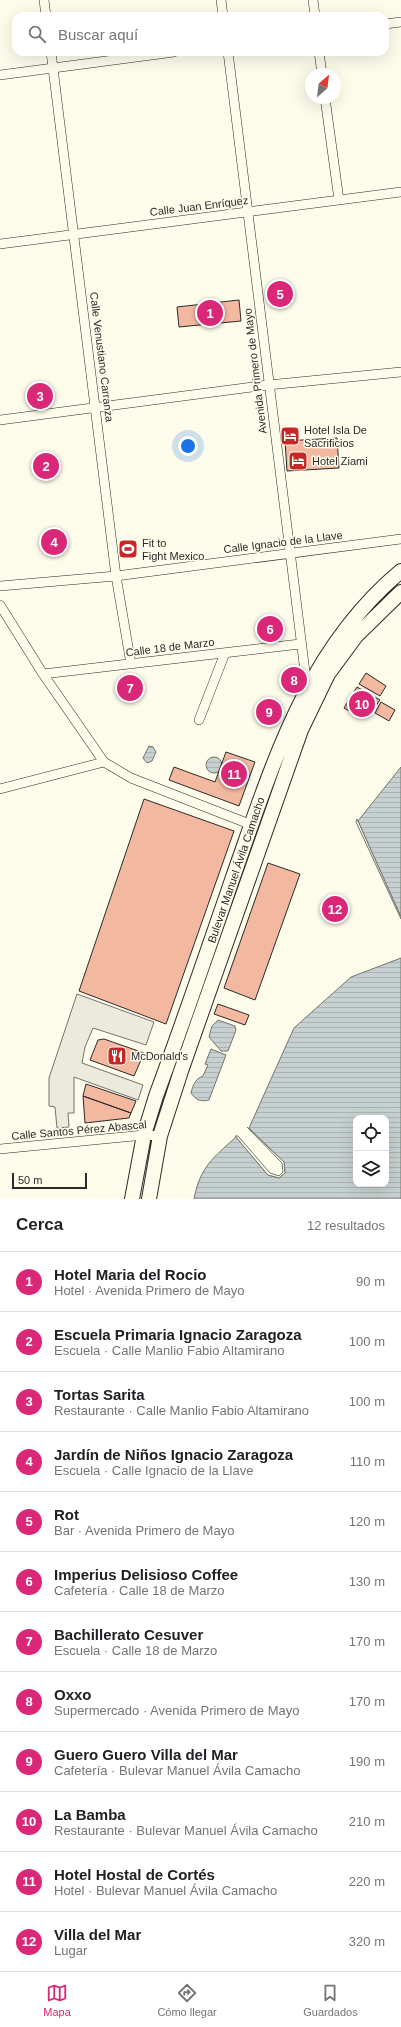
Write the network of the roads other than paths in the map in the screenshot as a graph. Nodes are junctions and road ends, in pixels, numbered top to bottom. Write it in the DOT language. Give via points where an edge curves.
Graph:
graph roads {
  1 [pos="44,0"];
  2 [pos="221,0"];
  3 [pos="313,0"];
  4 [pos="46,12"];
  5 [pos="222,12"];
  6 [pos="314,12"];
  7 [pos="401,22"];
  8 [pos="389,24"];
  9 [pos="52,56"];
  10 [pos="144,56"];
  11 [pos="228,56"];
  12 [pos="320,56"];
  13 [pos="53,68"];
  14 [pos="321,68"];
  15 [pos="0,75"];
  16 [pos="326,104"];
  17 [pos="401,192"];
  18 [pos="339,200"];
  19 [pos="248,212"];
  20 [pos="74,233"];
  21 [pos="0,244"];
  22 [pos="401,372"];
  23 [pos="268,385"];
  24 [pos="96,407"];
  25 [pos="0,420"];
  26 [pos="401,539"];
  27 [pos="289,554"];
  28 [pos="401,571"];
  29 [pos="116,576"];
  30 [pos="0,586"];
  31 [pos="401,592"];
  32 [pos="0,606"];
  33 [pos="300,644"];
  34 [pos="225,653"];
  35 [pos="131,664"];
  36 [pos="43,674"];
  37 [pos="307,688"];
  38 [pos="199,720"];
  39 [pos="104,762"];
  40 [pos="0,789"];
  41 [pos="252,824"];
  42 [pos="144,1135"];
  43 [pos="160,1136"];
  44 [pos="0,1149"];
  45 [pos="132,1199"];
  46 [pos="149,1199"];
  1 -- 4 [label="street"];
  2 -- 5 [label="street"];
  3 -- 6 [label="street"];
  7 -- 8 [label="street"];
  9 -- 13 [label="street, Calle Venustiano Carranza"];
  10 -- 13 [label="street"];
  11 -- 19 [label="street, Avenida Primero de Mayo"];
  12 -- 14 [label="street"];
  13 -- 15 [label="street"];
  13 -- 20 [label="street, Calle Venustiano Carranza"];
  16 -- 18 [label="street"];
  17 -- 18 [label="street, Calle Juan Enríquez"];
  18 -- 19 [label="street, Calle Juan Enríquez"];
  19 -- 20 [label="street, Calle Juan Enríquez"];
  19 -- 23 [label="street, Avenida Primero de Mayo"];
  20 -- 21 [label="street, Calle Juan Enríquez"];
  20 -- 24 [label="street, Calle Venustiano Carranza"];
  22 -- 23 [label="street"];
  23 -- 24 [label="street"];
  23 -- 27 [label="street, Avenida Primero de Mayo"];
  24 -- 25 [label="street"];
  24 -- 29 [label="street, Calle Venustiano Carranza"];
  26 -- 27 [label="street, Calle Ignacio de la Llave"];
  27 -- 29 [label="street, Calle Ignacio de la Llave"];
  27 -- 33 [label="street, Avenida Primero de Mayo"];
  28 -- 37 [label="main road, Bulevar Manuel Ávila Camacho" via="351,620"];
  29 -- 30 [label="street, Calle Ignacio de la Llave"];
  29 -- 35 [label="street, Calle Venustiano Carranza"];
  31 -- 43 [label="main road, Bulevar Manuel Ávila Camacho" via="356,636 328,674 301,730"];
  32 -- 36 [label="street"];
  33 -- 34 [label="street, Calle 18 de Marzo"];
  33 -- 37 [label="street, Avenida Primero de Mayo"];
  34 -- 35 [label="street, Calle 18 de Marzo"];
  34 -- 38 [label="street"];
  35 -- 36 [label="street, Calle 18 de Marzo"];
  36 -- 39 [label="street"];
  37 -- 41 [label="main road, Bulevar Manuel Ávila Camacho" via="283,740"];
  39 -- 40 [label="street"];
  39 -- 41 [label="street" via="131,778"];
  41 -- 42 [label="main road, Bulevar Manuel Ávila Camacho"];
  42 -- 43 [label="street, Calle Santos Pérez Abascal"];
  42 -- 44 [label="street, Calle Santos Pérez Abascal"];
  42 -- 45 [label="main road, Bulevar Manuel Ávila Camacho"];
  43 -- 46 [label="main road, Bulevar Manuel Ávila Camacho"];
}
